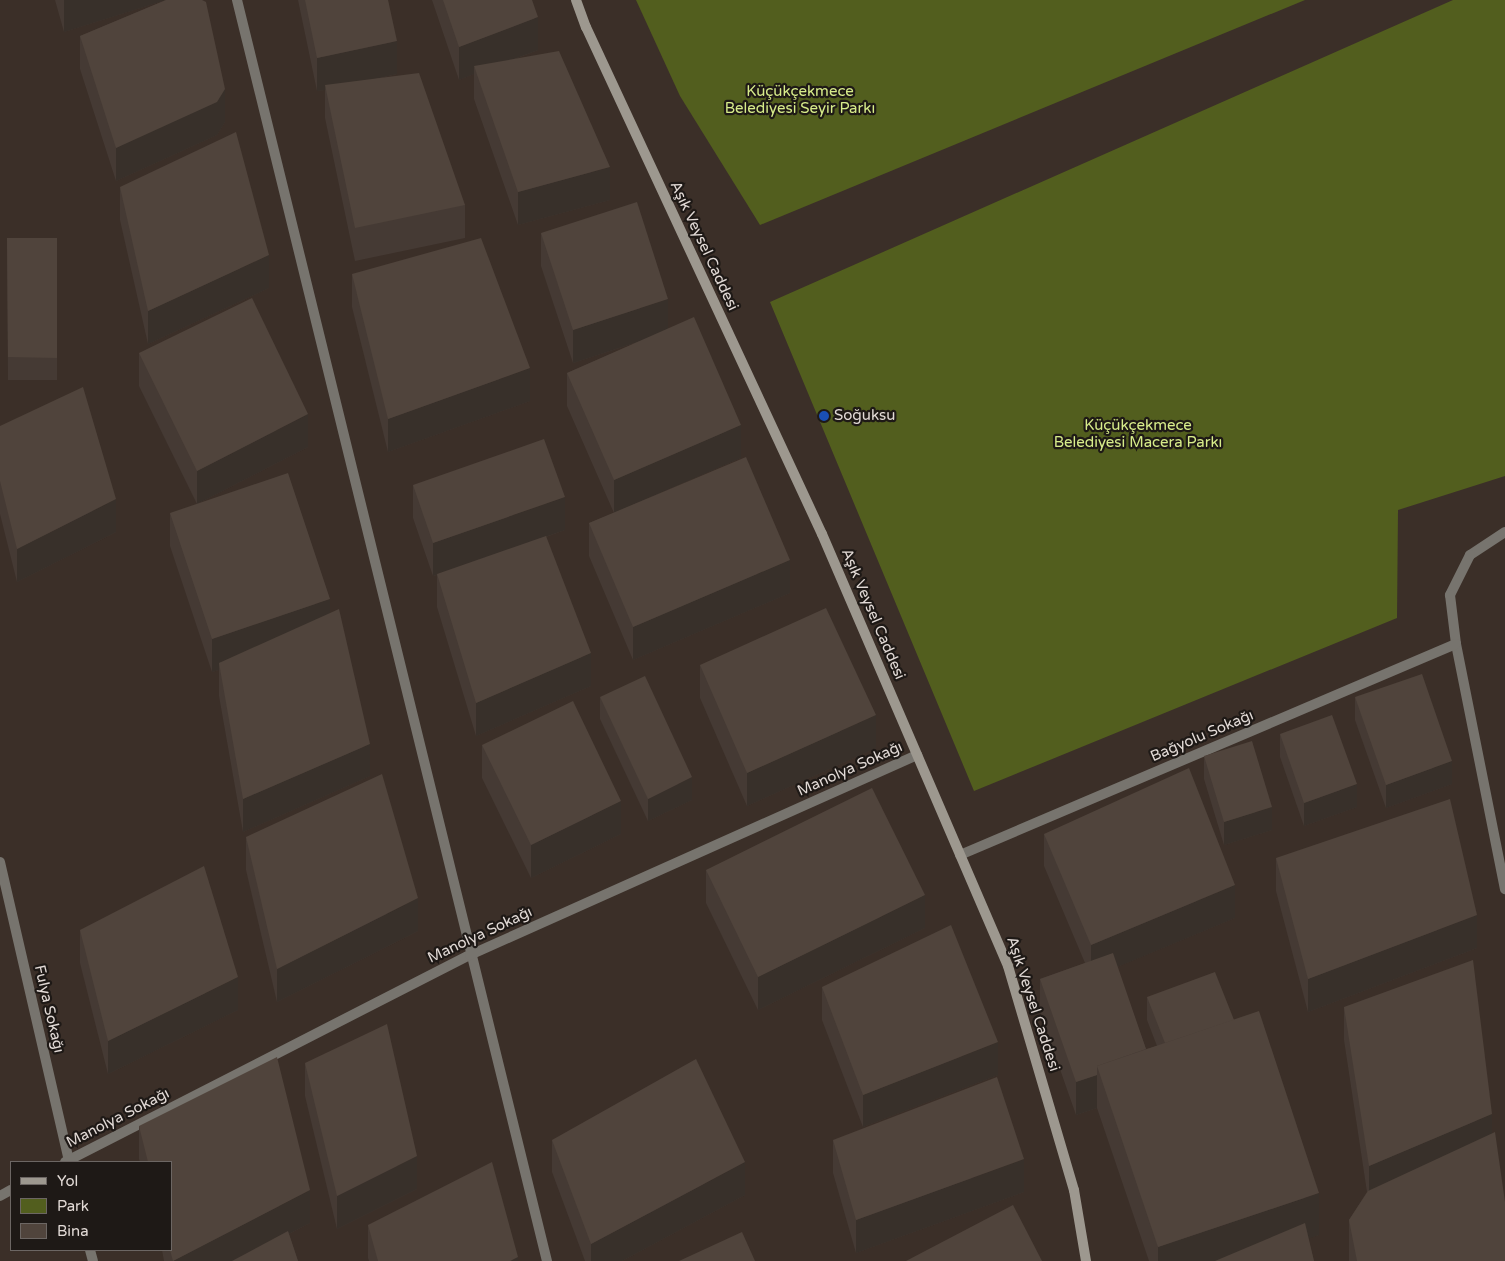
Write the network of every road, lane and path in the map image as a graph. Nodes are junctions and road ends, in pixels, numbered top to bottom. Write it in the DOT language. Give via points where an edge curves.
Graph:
graph roads {
  1 [pos="237,0"];
  2 [pos="576,0"];
  3 [pos="1505,532"];
  4 [pos="1456,644"];
  5 [pos="917,755"];
  6 [pos="960,855"];
  7 [pos="0,862"];
  8 [pos="1505,889"];
  9 [pos="470,955"];
  10 [pos="68,1161"];
  11 [pos="70,1161"];
  12 [pos="547,1261"];
  13 [pos="1086,1261"];
  1 -- 9 [label="street"];
  2 -- 5 [label="main road, Aşık Veysel Caddesi" via="822,534"];
  3 -- 4 [label="street" via="1470,555 1450,595"];
  4 -- 6 [label="street, Bağyolu Sokağı"];
  4 -- 8 [label="street"];
  5 -- 6 [label="main road, Aşık Veysel Caddesi"];
  5 -- 9 [label="street, Manolya Sokağı"];
  6 -- 13 [label="main road, Aşık Veysel Caddesi" via="1008,966 1074,1190"];
  7 -- 10 [label="street, Fulya Sokağı"];
  9 -- 11 [label="street, Manolya Sokağı"];
  9 -- 12 [label="street"];
}
